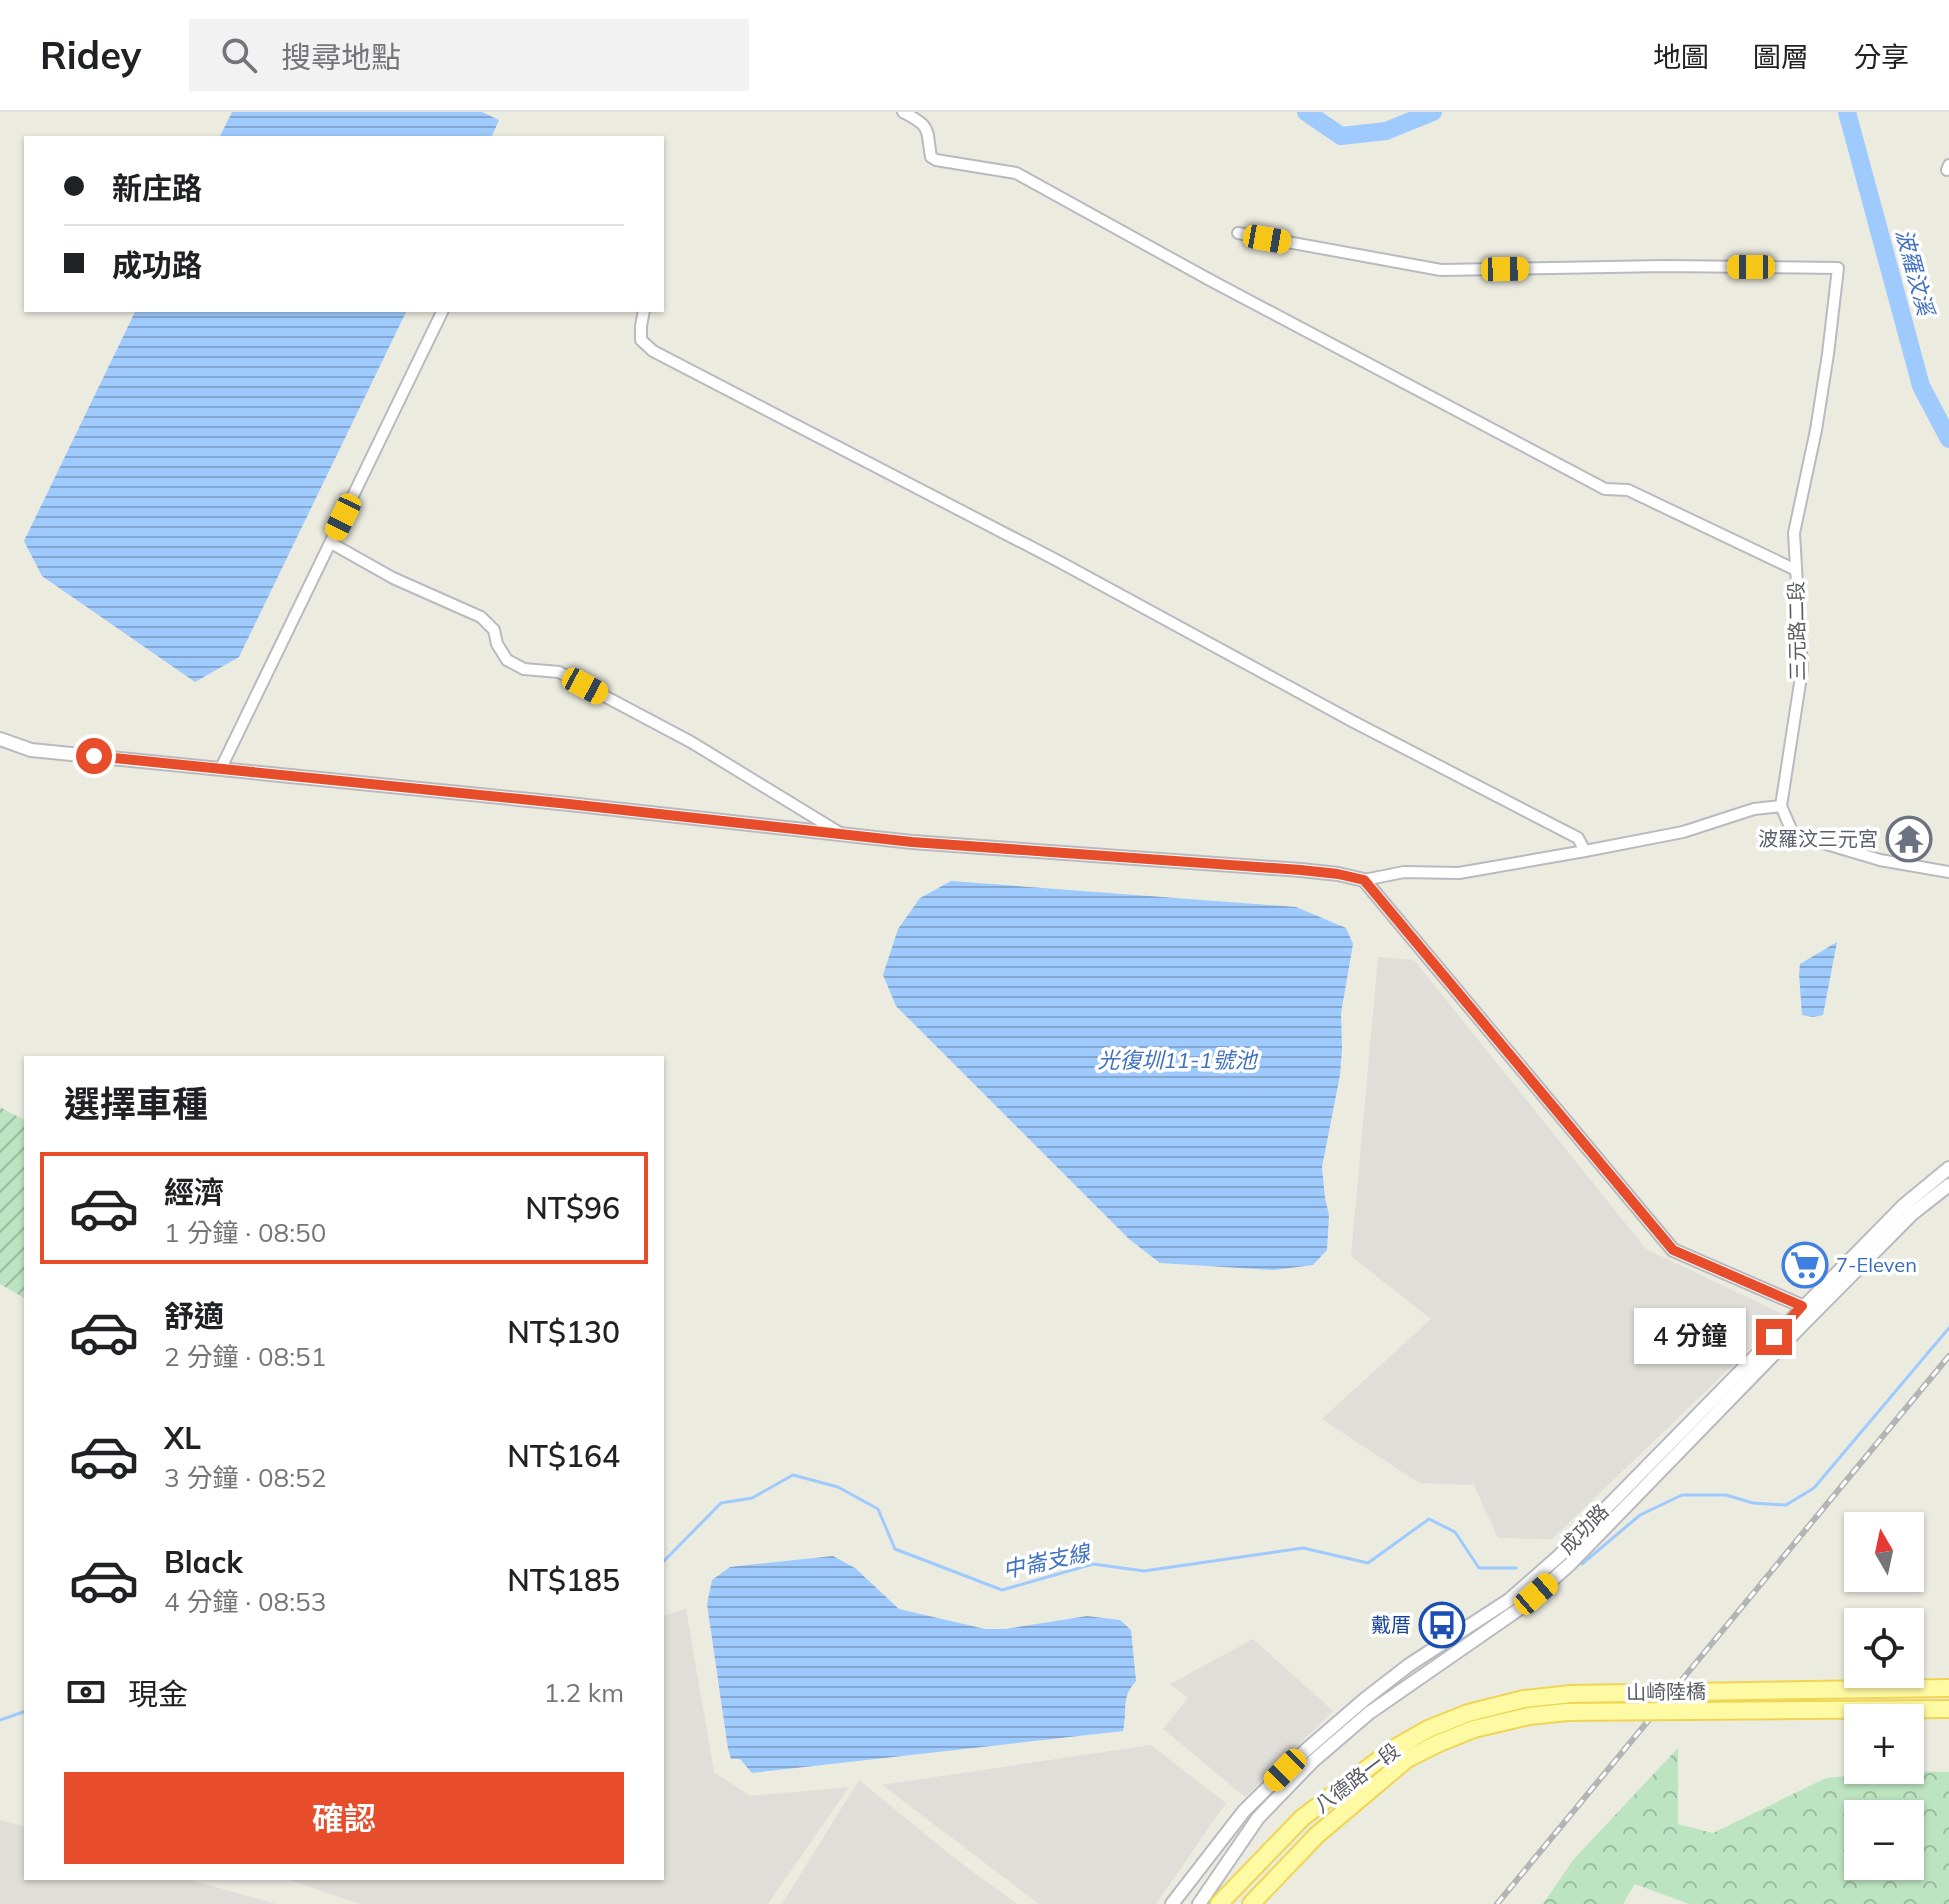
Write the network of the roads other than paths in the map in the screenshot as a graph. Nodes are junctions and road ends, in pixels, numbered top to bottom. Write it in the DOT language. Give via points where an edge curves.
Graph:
graph roads {
  1 [pos="903,112"];
  2 [pos="1238,233"];
  3 [pos="442,312"];
  4 [pos="644,312"];
  5 [pos="331,543"];
  6 [pos="1796,570"];
  7 [pos="0,739"];
  8 [pos="221,768"];
  9 [pos="1781,806"];
  10 [pos="841,833"];
  11 [pos="1585,851"];
  12 [pos="1949,872"];
  13 [pos="1364,880"];
  14 [pos="1949,1168"];
  15 [pos="1949,1185"];
  16 [pos="1807,1310"];
  17 [pos="1949,1688"];
  18 [pos="1524,1699"];
  19 [pos="1949,1709"];
  20 [pos="1529,1716"];
  21 [pos="1172,1904"];
  22 [pos="1199,1904"];
  23 [pos="1219,1904"];
  24 [pos="1251,1904"];
  1 -- 6 [label="street" via="925,125 936,160 1016,173 1605,489 1628,490"];
  2 -- 6 [label="street, 三元路二段" via="1441,270 1838,268 1816,430 1794,533"];
  3 -- 5 [label="street"];
  4 -- 11 [label="street" via="641,340 653,351 1578,838"];
  5 -- 8 [label="street"];
  5 -- 10 [label="street" via="481,617 515,665 559,672 691,742"];
  6 -- 9 [label="street, 三元路二段" via="1802,670"];
  7 -- 8 [label="street" via="31,750"];
  8 -- 10 [label="street"];
  9 -- 11 [label="street"];
  9 -- 12 [label="street" via="1793,834 1880,860"];
  10 -- 13 [label="street" via="1301,870"];
  11 -- 13 [label="street" via="1459,873 1404,872"];
  13 -- 16 [label="street" via="1673,1250"];
  14 -- 16 [label="street, 成功路" via="1903,1206"];
  15 -- 16 [label="street, 成功路"];
  16 -- 21 [label="street, 成功路" via="1509,1600 1409,1665 1306,1750 1244,1811"];
  16 -- 22 [label="street, 成功路" via="1569,1565 1519,1609 1369,1713 1312,1762 1258,1818"];
  17 -- 18 [label="main road, 山崎陸橋, bridge"];
  18 -- 23 [label="main road, 八德路一段" via="1468,1713 1393,1749 1302,1818"];
  19 -- 20 [label="main road, 山崎陸橋, bridge"];
  20 -- 24 [label="main road, 八德路一段" via="1474,1729 1407,1759 1317,1835"];
}
